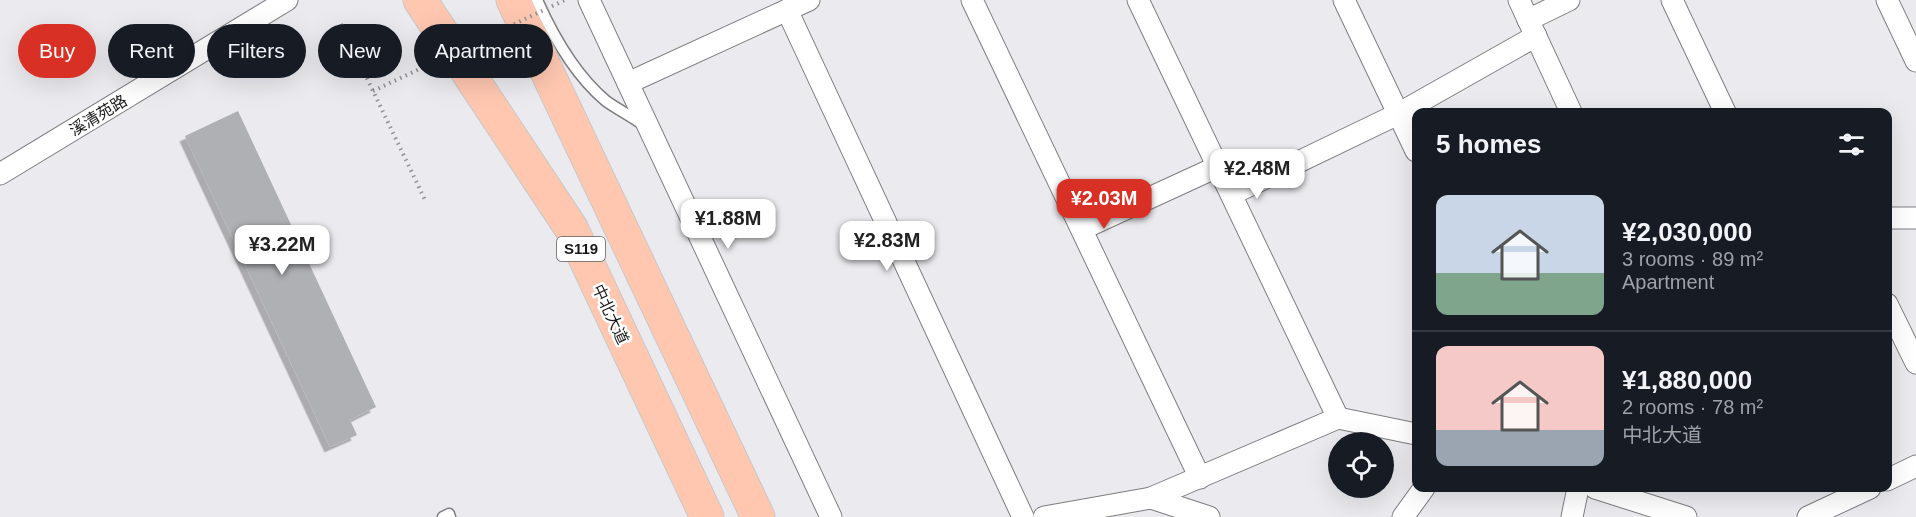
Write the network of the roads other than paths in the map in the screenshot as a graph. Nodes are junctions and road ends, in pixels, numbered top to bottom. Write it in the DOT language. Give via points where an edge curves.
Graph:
graph roads {
  1 [pos="287,0"];
  2 [pos="420,0"];
  3 [pos="513,0"];
  4 [pos="537,0"];
  5 [pos="589,0"];
  6 [pos="810,0"];
  7 [pos="972,0"];
  8 [pos="1138,0"];
  9 [pos="1344,0"];
  10 [pos="1519,0"];
  11 [pos="1569,0"];
  12 [pos="1672,0"];
  13 [pos="1887,0"];
  14 [pos="787,10"];
  15 [pos="1532,28"];
  16 [pos="1916,61"];
  17 [pos="628,83"];
  18 [pos="1569,108"];
  19 [pos="1723,108"];
  20 [pos="1398,114"];
  21 [pos="650,129"];
  22 [pos="1412,143"];
  23 [pos="1219,166"];
  24 [pos="0,174"];
  25 [pos="1232,194"];
  26 [pos="1892,218"];
  27 [pos="1916,218"];
  28 [pos="1082,229"];
  29 [pos="1892,314"];
  30 [pos="1916,363"];
  31 [pos="1338,418"];
  32 [pos="1412,433"];
  33 [pos="1916,466"];
  34 [pos="1200,478"];
  35 [pos="1892,478"];
  36 [pos="1421,492"];
  37 [pos="1577,492"];
  38 [pos="1608,492"];
  39 [pos="1861,492"];
  40 [pos="1151,498"];
  41 [pos="443,517"];
  42 [pos="450,517"];
  43 [pos="707,517"];
  44 [pos="758,517"];
  45 [pos="831,517"];
  46 [pos="1023,517"];
  47 [pos="1044,517"];
  48 [pos="1209,517"];
  49 [pos="1403,517"];
  50 [pos="1572,517"];
  51 [pos="1686,517"];
  52 [pos="1808,517"];
  1 -- 24 [label="street, 溪清苑路"];
  2 -- 43 [label="highway, 中北大道 / S119" via="571,228"];
  3 -- 44 [label="highway, S119"];
  4 -- 21 [label="lane" via="580,72 606,100"];
  5 -- 17 [label="street"];
  6 -- 14 [label="street"];
  7 -- 28 [label="street"];
  8 -- 23 [label="street"];
  9 -- 20 [label="street"];
  10 -- 15 [label="street"];
  11 -- 15 [label="street"];
  12 -- 19 [label="street"];
  13 -- 16 [label="street"];
  14 -- 17 [label="street"];
  14 -- 46 [label="street"];
  15 -- 18 [label="street"];
  15 -- 20 [label="street"];
  17 -- 21 [label="street"];
  20 -- 22 [label="street"];
  20 -- 25 [label="street"];
  21 -- 45 [label="street"];
  23 -- 25 [label="street"];
  23 -- 28 [label="street"];
  25 -- 31 [label="street"];
  26 -- 27 [label="street"];
  28 -- 34 [label="street"];
  29 -- 30 [label="street"];
  31 -- 32 [label="street"];
  31 -- 34 [label="street"];
  33 -- 35 [label="street"];
  34 -- 40 [label="street"];
  36 -- 49 [label="street"];
  37 -- 50 [label="street"];
  38 -- 51 [label="street"];
  39 -- 52 [label="street"];
  40 -- 47 [label="street"];
  40 -- 48 [label="street"];
  41 -- 42 [label="lane"];
}
